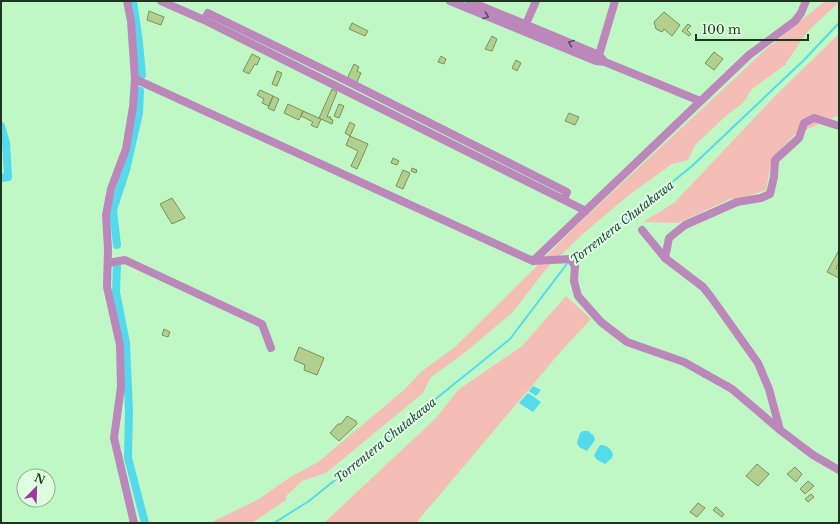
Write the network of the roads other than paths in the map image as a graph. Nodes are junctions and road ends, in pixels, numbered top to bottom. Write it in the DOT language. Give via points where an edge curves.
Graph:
graph roads {
  1 [pos="127,1"];
  2 [pos="161,1"];
  3 [pos="450,1"];
  4 [pos="469,1"];
  5 [pos="536,1"];
  6 [pos="615,1"];
  7 [pos="806,1"];
  8 [pos="526,24"];
  9 [pos="602,59"];
  10 [pos="135,79"];
  11 [pos="700,101"];
  12 [pos="839,126"];
  13 [pos="586,211"];
  14 [pos="642,230"];
  15 [pos="665,258"];
  16 [pos="533,261"];
  17 [pos="108,263"];
  18 [pos="271,348"];
  19 [pos="780,430"];
  20 [pos="839,470"];
  21 [pos="134,523"];
  1 -- 10 [label="street"];
  2 -- 13 [label="street" via="204,20"];
  3 -- 9 [label="street, one-way" via="596,61"];
  4 -- 8 [label="street"];
  5 -- 8 [label="street"];
  6 -- 9 [label="street"];
  7 -- 11 [label="street" via="795,21 749,55"];
  9 -- 8 [label="street, one-way"];
  9 -- 11 [label="street"];
  10 -- 16 [label="street"];
  10 -- 17 [label="street" via="126,149 111,189 106,215"];
  11 -- 13 [label="street"];
  12 -- 15 [label="street" via="814,118 804,123 799,138 775,160 770,194 737,202 685,225 669,238"];
  13 -- 16 [label="street"];
  14 -- 15 [label="street"];
  15 -- 19 [label="street" via="703,287 758,363 769,389"];
  16 -- 19 [label="street" via="570,259 575,266 574,281 578,296 601,322 627,342 684,362 732,389"];
  17 -- 18 [label="street" via="125,260 262,324"];
  17 -- 21 [label="street" via="107,287 120,346 121,386 114,438"];
  19 -- 20 [label="street" via="813,455"];
}
